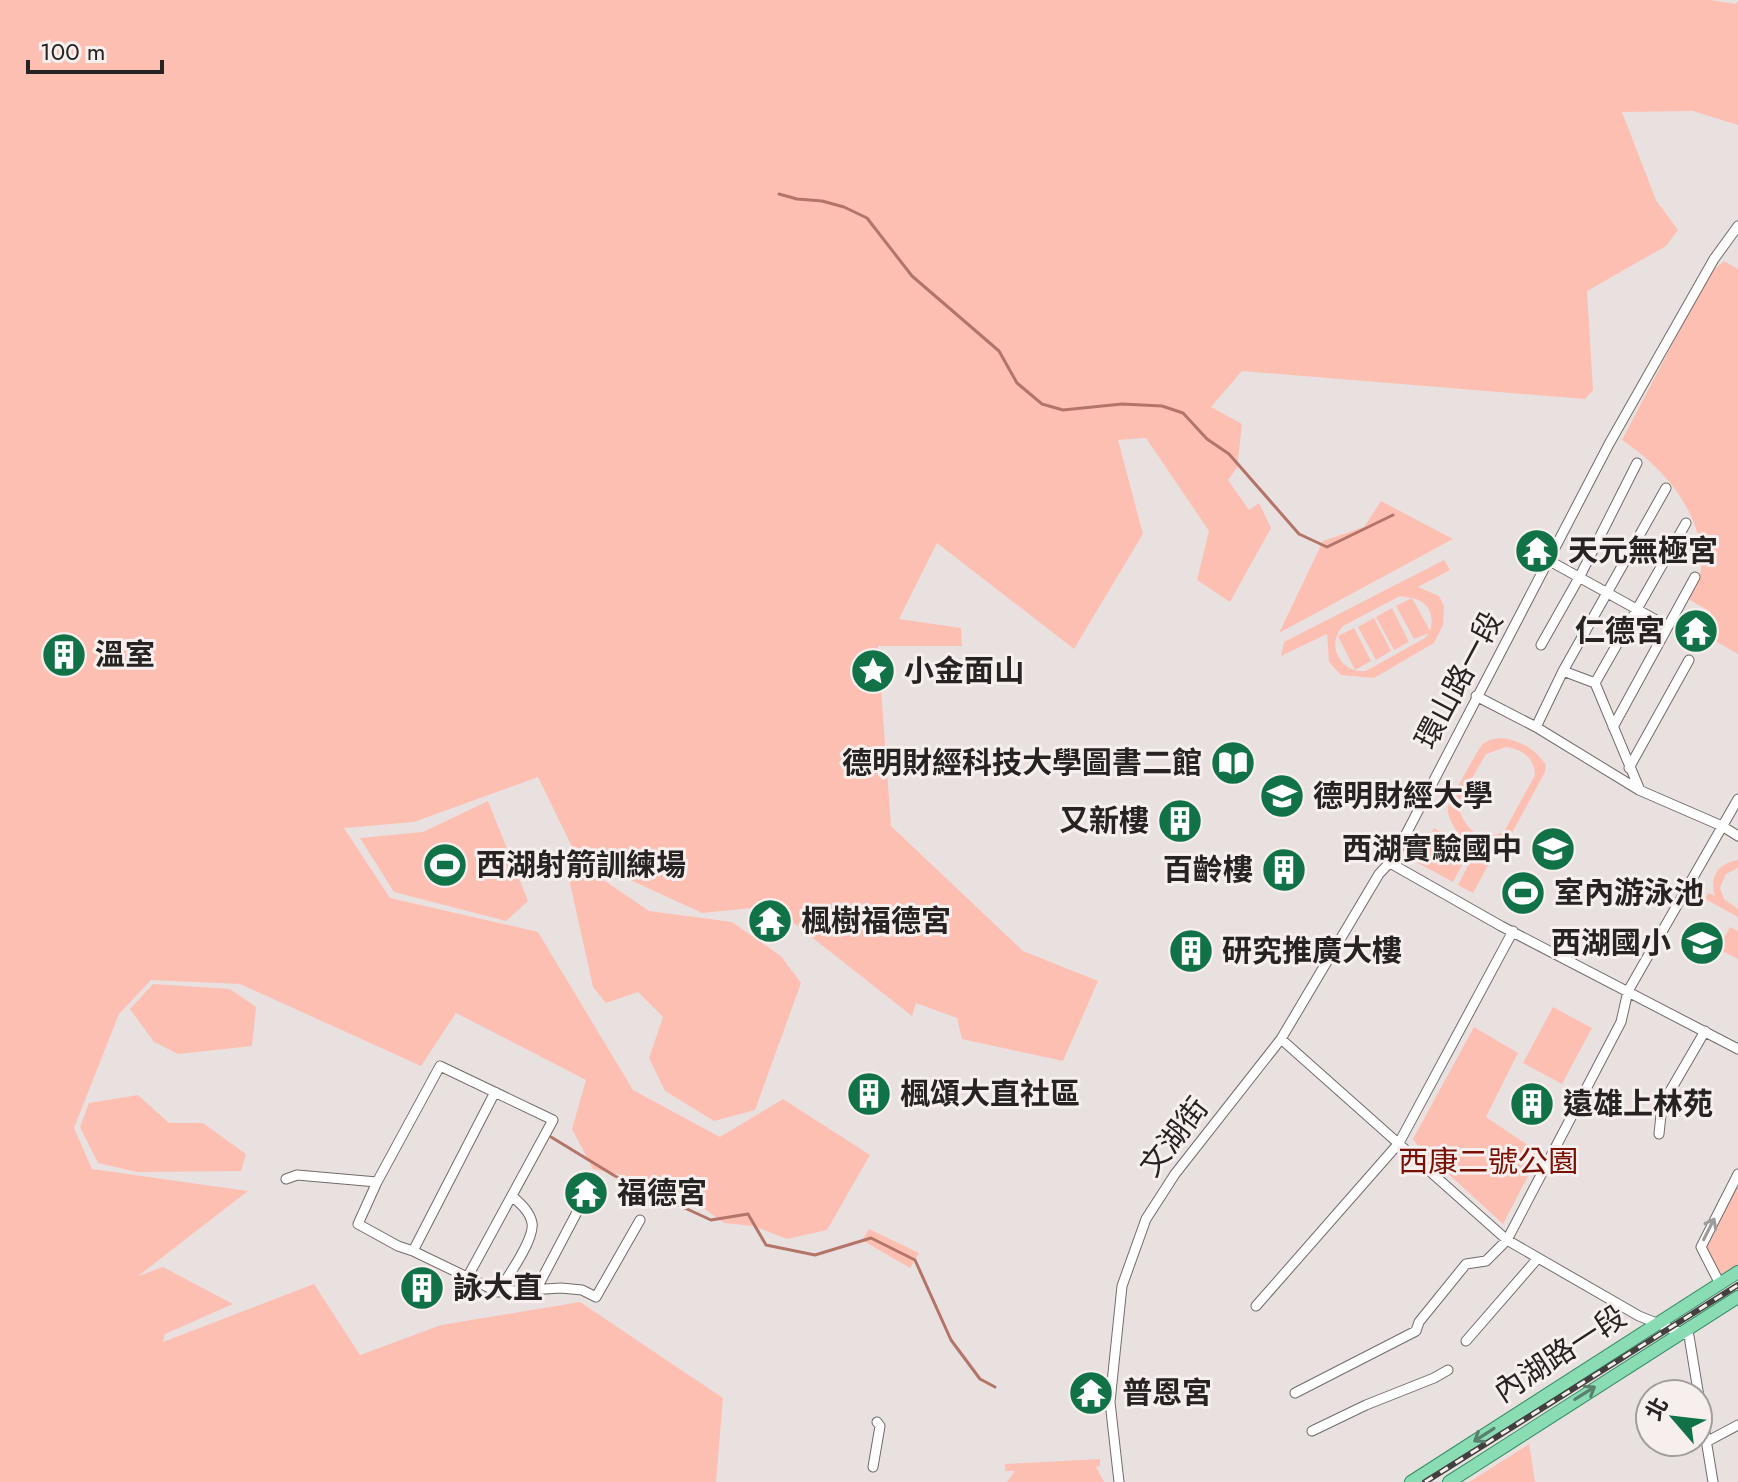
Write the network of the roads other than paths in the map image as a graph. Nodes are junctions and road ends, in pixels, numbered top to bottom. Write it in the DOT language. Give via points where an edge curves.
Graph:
graph roads {
  1 [pos="1738,226"];
  2 [pos="1637,463"];
  3 [pos="1666,488"];
  4 [pos="1686,523"];
  5 [pos="1548,560"];
  6 [pos="1580,576"];
  7 [pos="1695,577"];
  8 [pos="1607,594"];
  9 [pos="1636,609"];
  10 [pos="1667,626"];
  11 [pos="1541,645"];
  12 [pos="1689,660"];
  13 [pos="1563,671"];
  14 [pos="1595,683"];
  15 [pos="1476,696"];
  16 [pos="1536,727"];
  17 [pos="1613,727"];
  18 [pos="1629,768"];
  19 [pos="1639,790"];
  20 [pos="1738,799"];
  21 [pos="1722,826"];
  22 [pos="1738,836"];
  23 [pos="1390,863"];
  24 [pos="1513,931"];
  25 [pos="1628,991"];
  26 [pos="1705,1031"];
  27 [pos="1281,1039"];
  28 [pos="1738,1049"];
  29 [pos="495,1092"];
  30 [pos="1659,1134"];
  31 [pos="1399,1143"];
  32 [pos="1738,1174"];
  33 [pos="286,1179"];
  34 [pos="377,1182"];
  35 [pos="586,1195"];
  36 [pos="513,1197"];
  37 [pos="640,1220"];
  38 [pos="1507,1240"];
  39 [pos="413,1251"];
  40 [pos="1538,1258"];
  41 [pos="1738,1272"];
  42 [pos="467,1278"];
  43 [pos="1720,1284"];
  44 [pos="537,1288"];
  45 [pos="498,1292"];
  46 [pos="1738,1297"];
  47 [pos="1256,1306"];
  48 [pos="1656,1322"];
  49 [pos="1683,1333"];
  50 [pos="1466,1341"];
  51 [pos="1448,1370"];
  52 [pos="1697,1378"];
  53 [pos="1295,1393"];
  54 [pos="877,1422"];
  55 [pos="1738,1425"];
  56 [pos="1312,1431"];
  57 [pos="1714,1438"];
  58 [pos="1710,1458"];
  59 [pos="873,1467"];
  60 [pos="1119,1482"];
  61 [pos="1411,1482"];
  62 [pos="1449,1482"];
  63 [pos="1713,1482"];
  1 -- 5 [label="street, 環山路一段" via="1714,259"];
  2 -- 6 [label="street"];
  3 -- 8 [label="street"];
  4 -- 9 [label="street"];
  5 -- 6 [label="street"];
  5 -- 15 [label="street, 環山路一段"];
  6 -- 8 [label="street"];
  6 -- 11 [label="street"];
  7 -- 10 [label="street"];
  8 -- 9 [label="street"];
  8 -- 13 [label="street"];
  9 -- 10 [label="street"];
  9 -- 14 [label="street"];
  10 -- 17 [label="street"];
  12 -- 18 [label="street"];
  13 -- 14 [label="street"];
  13 -- 16 [label="street"];
  14 -- 17 [label="street"];
  15 -- 16 [label="street"];
  15 -- 23 [label="street, 環山路一段"];
  16 -- 19 [label="street"];
  17 -- 18 [label="street"];
  18 -- 19 [label="street"];
  19 -- 21 [label="street"];
  20 -- 21 [label="street"];
  21 -- 22 [label="street"];
  21 -- 25 [label="street"];
  23 -- 24 [label="street"];
  23 -- 27 [label="street, 文湖街"];
  24 -- 25 [label="street"];
  24 -- 31 [label="street"];
  25 -- 26 [label="street"];
  25 -- 38 [label="street" via="1621,1022"];
  26 -- 28 [label="street"];
  26 -- 30 [label="street" via="1662,1105"];
  27 -- 31 [label="street"];
  27 -- 60 [label="street, 文湖街" via="1146,1219 1122,1286 1110,1402"];
  29 -- 34 [label="street" via="440,1066"];
  29 -- 36 [label="street" via="553,1120"];
  29 -- 39 [label="street"];
  31 -- 38 [label="street"];
  31 -- 47 [label="street"];
  43 -- 32 [label="street, one-way" via="1701,1247"];
  33 -- 34 [label="street" via="297,1175"];
  34 -- 39 [label="street" via="358,1224"];
  35 -- 44 [label="street"];
  36 -- 42 [label="street"];
  36 -- 45 [label="street" via="523,1205 531,1232"];
  37 -- 44 [label="street" via="596,1297 582,1290"];
  38 -- 40 [label="street"];
  38 -- 53 [label="street" via="1486,1261 1466,1264 1416,1331"];
  39 -- 42 [label="street"];
  40 -- 48 [label="street"];
  40 -- 50 [label="street"];
  41 -- 43 [label="main road, 內湖路一段"];
  42 -- 45 [label="street"];
  43 -- 48 [label="main road, 內湖路一段"];
  44 -- 45 [label="street"];
  46 -- 49 [label="main road, 內湖路一段"];
  48 -- 49 [label="street"];
  48 -- 61 [label="main road, 內湖路一段, one-way"];
  49 -- 52 [label="street" via="1689,1336"];
  62 -- 49 [label="main road, 內湖路一段, one-way"];
  51 -- 56 [label="street"];
  54 -- 59 [label="street"];
  55 -- 57 [label="street"];
  58 -- 63 [label="street"];
}
